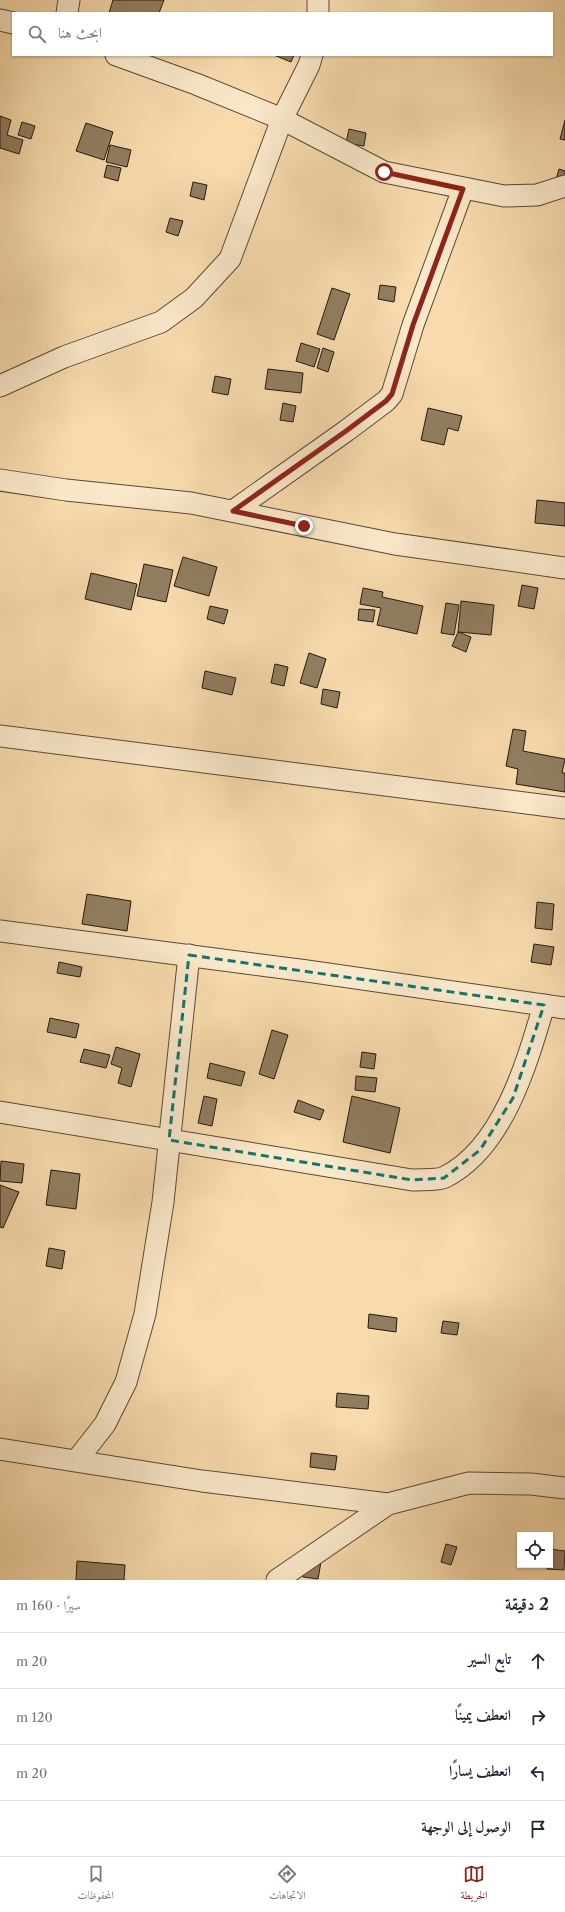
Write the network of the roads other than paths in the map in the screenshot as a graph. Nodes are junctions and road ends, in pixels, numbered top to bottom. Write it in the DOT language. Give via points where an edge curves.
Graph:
graph roads {
  1 [pos="69,0"];
  2 [pos="318,0"];
  3 [pos="67,12"];
  4 [pos="318,12"];
  5 [pos="0,20"];
  6 [pos="12,23"];
  7 [pos="119,56"];
  8 [pos="312,56"];
  9 [pos="282,120"];
  10 [pos="565,186"];
  11 [pos="463,189"];
  12 [pos="0,386"];
  13 [pos="0,480"];
  14 [pos="233,511"];
  15 [pos="565,568"];
  16 [pos="0,736"];
  17 [pos="565,808"];
  18 [pos="0,931"];
  19 [pos="189,955"];
  20 [pos="544,1005"];
  21 [pos="565,1008"];
  22 [pos="0,1112"];
  23 [pos="169,1140"];
  24 [pos="0,1449"];
  25 [pos="77,1460"];
  26 [pos="565,1488"];
  27 [pos="388,1504"];
  28 [pos="277,1580"];
  1 -- 3 [label="street"];
  2 -- 4 [label="street"];
  5 -- 6 [label="street"];
  7 -- 9 [label="street" via="196,84"];
  8 -- 9 [label="street"];
  9 -- 11 [label="street" via="384,172"];
  9 -- 12 [label="street" via="230,259 194,298 161,322 64,357"];
  10 -- 11 [label="street" via="536,195 511,196"];
  11 -- 14 [label="street" via="413,325 392,394 346,431"];
  13 -- 14 [label="street" via="66,490 191,503"];
  14 -- 15 [label="street" via="395,544"];
  16 -- 17 [label="street"];
  18 -- 19 [label="street"];
  19 -- 20 [label="street"];
  19 -- 23 [label="street"];
  20 -- 21 [label="street"];
  20 -- 23 [label="street" via="532,1048 513,1098 480,1150 464,1165 444,1178 412,1180"];
  22 -- 23 [label="street"];
  23 -- 25 [label="street" via="163,1202 145,1314 126,1382 105,1424"];
  24 -- 25 [label="street"];
  25 -- 27 [label="street" via="202,1481"];
  26 -- 27 [label="street" via="531,1484 469,1483"];
  27 -- 28 [label="street"];
}
